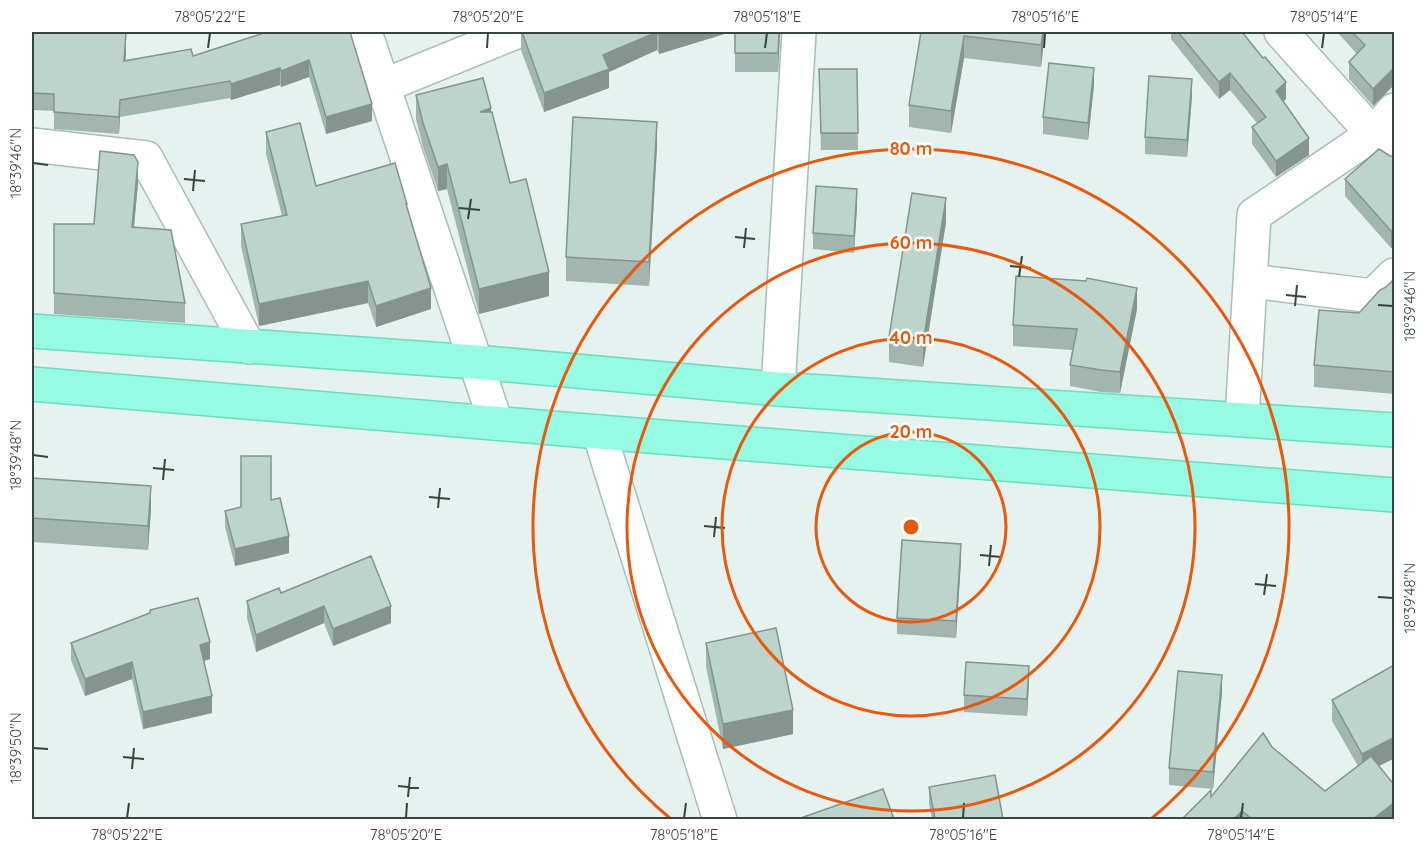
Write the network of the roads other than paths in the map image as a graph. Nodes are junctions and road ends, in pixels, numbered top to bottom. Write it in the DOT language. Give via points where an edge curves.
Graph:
graph roads {
  1 [pos="365,32"];
  2 [pos="516,32"];
  3 [pos="799,32"];
  4 [pos="1281,32"];
  5 [pos="383,86"];
  6 [pos="1395,110"];
  7 [pos="32,145"];
  8 [pos="1384,145"];
  9 [pos="1395,275"];
  10 [pos="1251,281"];
  11 [pos="32,331"];
  12 [pos="249,347"];
  13 [pos="476,362"];
  14 [pos="32,384"];
  15 [pos="778,389"];
  16 [pos="1242,419"];
  17 [pos="496,423"];
  18 [pos="1395,430"];
  19 [pos="599,432"];
  20 [pos="1395,495"];
  21 [pos="720,819"];
  1 -- 5 [label="street"];
  2 -- 5 [label="street"];
  3 -- 15 [label="street"];
  4 -- 8 [label="street"];
  5 -- 13 [label="street"];
  6 -- 8 [label="street"];
  7 -- 12 [label="street" via="146,158"];
  8 -- 10 [label="street" via="1254,215"];
  9 -- 10 [label="street" via="1373,296"];
  10 -- 16 [label="street"];
  11 -- 12 [label="main road"];
  12 -- 13 [label="main road"];
  13 -- 15 [label="main road"];
  13 -- 17 [label="street"];
  14 -- 17 [label="main road"];
  15 -- 16 [label="main road"];
  16 -- 18 [label="main road"];
  17 -- 19 [label="main road"];
  19 -- 20 [label="main road"];
  19 -- 21 [label="street"];
}
